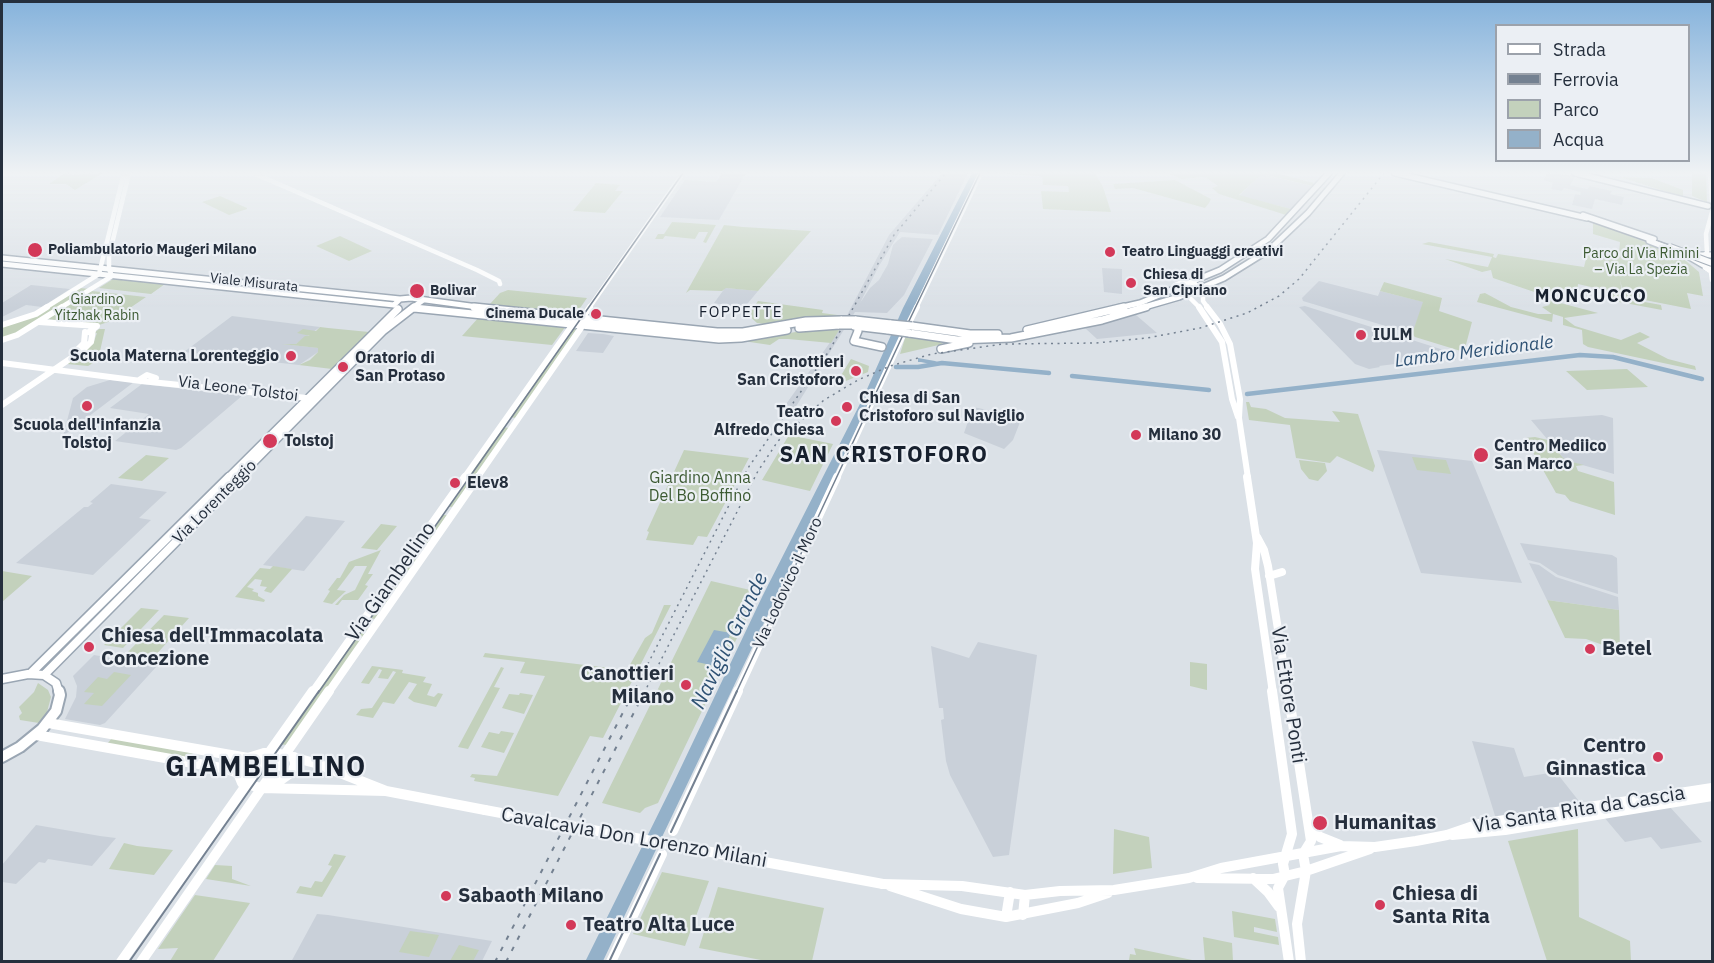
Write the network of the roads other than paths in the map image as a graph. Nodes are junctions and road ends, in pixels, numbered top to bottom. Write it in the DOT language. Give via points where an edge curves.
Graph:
graph roads {
  1 [pos="115,218"];
  2 [pos="357,218"];
  3 [pos="361,218"];
  4 [pos="652,218"];
  5 [pos="960,218"];
  6 [pos="1288,218"];
  7 [pos="1303,218"];
  8 [pos="1586,218"];
  9 [pos="1587,218"];
  10 [pos="1592,218"];
  11 [pos="369,222"];
  12 [pos="1711,223"];
  13 [pos="1702,224"];
  14 [pos="1706,234"];
  15 [pos="431,250"];
  16 [pos="1712,253"];
  17 [pos="1702,255"];
  18 [pos="2,258"];
  19 [pos="1695,261"];
  20 [pos="1713,262"];
  21 [pos="103,263"];
  22 [pos="2,264"];
  23 [pos="1703,266"];
  24 [pos="109,268"];
  25 [pos="1713,270"];
  26 [pos="112,276"];
  27 [pos="1713,280"];
  28 [pos="507,281"];
  29 [pos="1194,283"];
  30 [pos="500,284"];
  31 [pos="81,286"];
  32 [pos="96,286"];
  33 [pos="1174,291"];
  34 [pos="1204,292"];
  35 [pos="1186,297"];
  36 [pos="400,299"];
  37 [pos="422,301"];
  38 [pos="396,307"];
  39 [pos="416,307"];
  40 [pos="580,321"];
  41 [pos="39,322"];
  42 [pos="841,322"];
  43 [pos="910,324"];
  44 [pos="2,325"];
  45 [pos="383,326"];
  46 [pos="857,326"];
  47 [pos="871,328"];
  48 [pos="1052,328"];
  49 [pos="767,331"];
  50 [pos="906,334"];
  51 [pos="856,335"];
  52 [pos="947,339"];
  53 [pos="2,340"];
  54 [pos="981,340"];
  55 [pos="882,347"];
  56 [pos="560,350"];
  57 [pos="2,361"];
  58 [pos="54,367"];
  59 [pos="307,398"];
  60 [pos="2,403"];
  61 [pos="1239,418"];
  62 [pos="1256,536"];
  63 [pos="1255,560"];
  64 [pos="1269,571"];
  65 [pos="1282,572"];
  66 [pos="47,660"];
  67 [pos="58,662"];
  68 [pos="30,674"];
  69 [pos="44,675"];
  70 [pos="2,679"];
  71 [pos="48,723"];
  72 [pos="65,726"];
  73 [pos="36,735"];
  74 [pos="53,738"];
  75 [pos="199,750"];
  76 [pos="270,752"];
  77 [pos="289,755"];
  78 [pos="2,757"];
  79 [pos="236,757"];
  80 [pos="248,758"];
  81 [pos="189,762"];
  82 [pos="226,769"];
  83 [pos="238,773"];
  84 [pos="246,786"];
  85 [pos="265,788"];
  86 [pos="1713,788"];
  87 [pos="386,791"];
  88 [pos="1713,796"];
  89 [pos="1309,827"];
  90 [pos="673,831"];
  91 [pos="1447,835"];
  92 [pos="1341,846"];
  93 [pos="1375,847"];
  94 [pos="662,854"];
  95 [pos="1303,854"];
  96 [pos="1284,856"];
  97 [pos="1306,871"];
  98 [pos="1285,875"];
  99 [pos="1189,878"];
  100 [pos="1253,878"];
  101 [pos="883,884"];
  102 [pos="1114,891"];
  103 [pos="1010,892"];
  104 [pos="1025,895"];
  105 [pos="1280,909"];
  106 [pos="1023,915"];
  107 [pos="1006,917"];
  108 [pos="121,962"];
  109 [pos="141,962"];
  110 [pos="611,962"];
  111 [pos="1288,962"];
  112 [pos="1301,962"];
  1 -- 21 [label="street"];
  2 -- 11 [label="street"];
  3 -- 11 [label="street"];
  4 -- 40 [label="street"];
  5 -- 43 [label="street"];
  6 -- 29 [label="main road" via="1250,253"];
  7 -- 34 [label="main road" via="1263,255 1211,284"];
  8 -- 19 [label="main road"];
  9 -- 20 [label="highway, bridge"];
  10 -- 17 [label="main road"];
  11 -- 15 [label="street"];
  12 -- 14 [label="street"];
  12 -- 16 [label="street"];
  13 -- 14 [label="street"];
  14 -- 17 [label="street" via="1707,253"];
  15 -- 28 [label="street"];
  15 -- 30 [label="street"];
  16 -- 17 [label="main road"];
  17 -- 19 [label="main road" via="1695,256"];
  18 -- 21 [label="main road" via="92,267"];
  19 -- 23 [label="main road"];
  21 -- 22 [label="main road"];
  21 -- 24 [label="main road, Viale Misurata"];
  21 -- 24 [label="street"];
  21 -- 26 [label="main road, Viale Misurata"];
  21 -- 31 [label="street"];
  23 -- 25 [label="main road"];
  23 -- 27 [label="street"];
  24 -- 26 [label="street"];
  24 -- 36 [label="main road, Viale Misurata"];
  26 -- 32 [label="street"];
  26 -- 38 [label="main road, Viale Misurata"];
  29 -- 33 [label="main road"];
  29 -- 34 [label="street"];
  31 -- 32 [label="street"];
  31 -- 44 [label="street" via="28,317"];
  32 -- 41 [label="street"];
  33 -- 35 [label="street, Via Ettore Ponti"];
  33 -- 48 [label="main road"];
  34 -- 35 [label="main road"];
  34 -- 61 [label="street, Via Ettore Ponti" via="1203,300 1230,344 1240,399"];
  35 -- 48 [label="main road" via="1124,315"];
  35 -- 61 [label="street, Via Ettore Ponti" via="1197,303 1222,342"];
  36 -- 37 [label="main road, Viale Misurata"];
  36 -- 38 [label="main road, Via Lorenteggio"];
  37 -- 39 [label="main road"];
  37 -- 40 [label="main road"];
  38 -- 39 [label="main road, Viale Misurata"];
  38 -- 45 [label="main road, Via Lorenteggio"];
  39 -- 40 [label="main road"];
  39 -- 45 [label="main road"];
  40 -- 49 [label="main road"];
  40 -- 49 [label="main road" via="719,339"];
  40 -- 56 [label="street" via="581,328"];
  41 -- 53 [label="street"];
  41 -- 58 [label="street" via="88,330 81,346"];
  42 -- 43 [label="main road, bridge"];
  42 -- 46 [label="main road, bridge"];
  42 -- 49 [label="main road"];
  43 -- 48 [label="main road" via="959,333 1003,334"];
  45 -- 59 [label="main road, Via Lorenteggio"];
  45 -- 67 [label="main road, Via Lorenteggio"];
  46 -- 47 [label="main road"];
  46 -- 51 [label="main road"];
  47 -- 50 [label="main road, bridge"];
  47 -- 51 [label="main road"];
  48 -- 54 [label="main road" via="1011,338"];
  50 -- 52 [label="main road"];
  50 -- 90 [label="street, Via Lodovico il Moro"];
  51 -- 55 [label="main road" via="856,342"];
  52 -- 54 [label="main road"];
  52 -- 54 [label="main road" via="949,345 941,349"];
  56 -- 76 [label="street, Via Giambellino"];
  56 -- 77 [label="street, Via Giambellino"];
  57 -- 58 [label="street, Via Leone Tolstoi"];
  58 -- 59 [label="street, Via Leone Tolstoi"];
  58 -- 60 [label="street"];
  59 -- 66 [label="main road, Via Lorenteggio"];
  61 -- 62 [label="street, Via Ettore Ponti"];
  62 -- 63 [label="street, Via Ettore Ponti"];
  62 -- 64 [label="street, Via Ettore Ponti"];
  63 -- 64 [label="street"];
  63 -- 96 [label="street, Via Ettore Ponti" via="1290,815 1291,843"];
  64 -- 65 [label="street"];
  64 -- 89 [label="street, Via Ettore Ponti"];
  66 -- 67 [label="main road"];
  66 -- 68 [label="main road, Via Lorenteggio"];
  67 -- 69 [label="main road, Via Lorenteggio"];
  68 -- 69 [label="main road"];
  68 -- 70 [label="main road"];
  69 -- 71 [label="main road" via="55,681 60,690 58,706"];
  71 -- 72 [label="street"];
  71 -- 73 [label="main road"];
  72 -- 74 [label="street"];
  72 -- 75 [label="street"];
  73 -- 74 [label="street"];
  73 -- 78 [label="main road"];
  74 -- 81 [label="street"];
  75 -- 79 [label="street"];
  75 -- 81 [label="street"];
  76 -- 77 [label="street, Cavalcavia Don Lorenzo Milani"];
  76 -- 80 [label="street"];
  76 -- 84 [label="street, Via Giambellino"];
  77 -- 85 [label="street, Via Giambellino"];
  77 -- 85 [label="street" via="294,768 289,776"];
  77 -- 87 [label="street, Cavalcavia Don Lorenzo Milani"];
  79 -- 80 [label="street"];
  79 -- 82 [label="street" via="236,762"];
  80 -- 83 [label="street"];
  81 -- 82 [label="street"];
  82 -- 83 [label="street"];
  83 -- 84 [label="street"];
  84 -- 85 [label="street, Cavalcavia Don Lorenzo Milani"];
  84 -- 108 [label="street, Via Giambellino"];
  85 -- 87 [label="street, Cavalcavia Don Lorenzo Milani"];
  85 -- 109 [label="street, Via Giambellino"];
  86 -- 91 [label="street, Via Santa Rita da Cascia" via="1479,824"];
  87 -- 101 [label="street, Cavalcavia Don Lorenzo Milani, bridge"];
  88 -- 91 [label="street, Via Santa Rita da Cascia" via="1472,835"];
  89 -- 92 [label="street"];
  89 -- 95 [label="street, Via Ettore Ponti" via="1311,841"];
  91 -- 93 [label="street, Via Santa Rita da Cascia"];
  92 -- 93 [label="street, Via Santa Rita da Cascia"];
  92 -- 95 [label="street, Via Santa Rita da Cascia"];
  93 -- 97 [label="street, Via Santa Rita da Cascia"];
  94 -- 110 [label="street"];
  95 -- 96 [label="street, Via Santa Rita da Cascia"];
  95 -- 97 [label="street"];
  96 -- 98 [label="street, Via Ettore Ponti"];
  96 -- 99 [label="street"];
  97 -- 98 [label="street, Via Santa Rita da Cascia"];
  97 -- 112 [label="street" via="1297,914"];
  98 -- 100 [label="street"];
  98 -- 105 [label="street, Via Ettore Ponti" via="1278,888"];
  99 -- 100 [label="street"];
  99 -- 102 [label="street"];
  100 -- 105 [label="street"];
  101 -- 103 [label="street"];
  101 -- 107 [label="street" via="960,909"];
  102 -- 104 [label="street"];
  102 -- 106 [label="street"];
  103 -- 104 [label="street"];
  103 -- 107 [label="street"];
  104 -- 106 [label="street"];
  105 -- 111 [label="street, Via Ettore Ponti"];
  106 -- 107 [label="street"];
}
